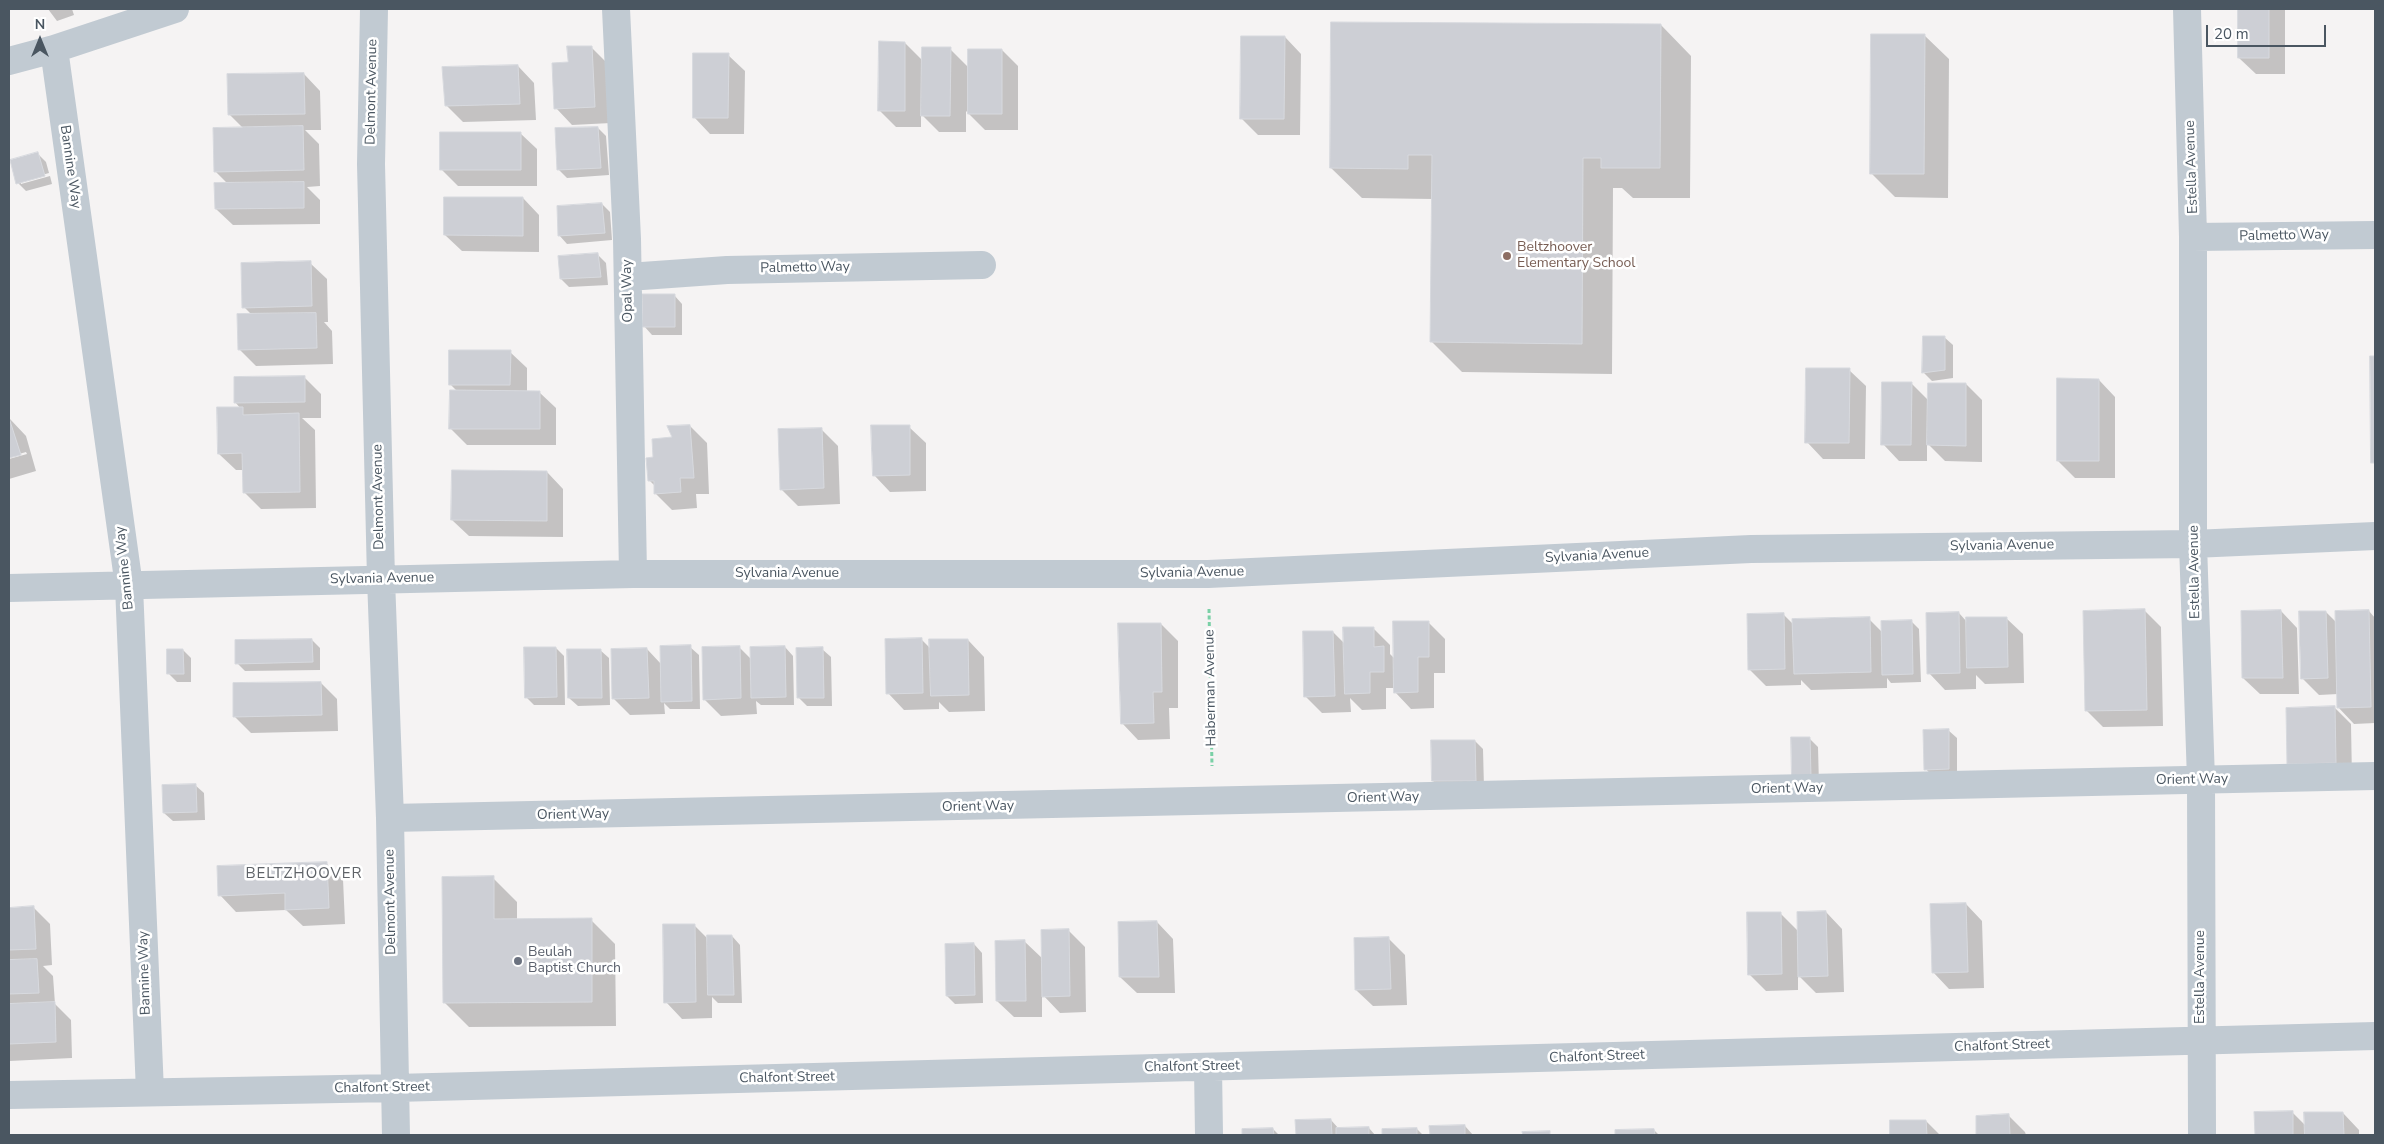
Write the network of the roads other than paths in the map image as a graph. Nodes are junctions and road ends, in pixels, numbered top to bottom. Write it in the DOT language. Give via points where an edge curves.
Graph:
graph roads {
  1 [pos="175,9"];
  2 [pos="374,9"];
  3 [pos="616,9"];
  4 [pos="2187,9"];
  5 [pos="54,49"];
  6 [pos="9,62"];
  7 [pos="2375,235"];
  8 [pos="2193,237"];
  9 [pos="982,265"];
  10 [pos="628,277"];
  11 [pos="2375,536"];
  12 [pos="2193,544"];
  13 [pos="633,574"];
  14 [pos="381,579"];
  15 [pos="129,586"];
  16 [pos="9,588"];
  17 [pos="2375,776"];
  18 [pos="2201,780"];
  19 [pos="390,818"];
  20 [pos="2375,1036"];
  21 [pos="2202,1041"];
  22 [pos="1208,1067"];
  23 [pos="395,1088"];
  24 [pos="150,1092"];
  25 [pos="9,1095"];
  26 [pos="396,1135"];
  27 [pos="1209,1135"];
  28 [pos="2202,1135"];
  1 -- 5 [label="street"];
  2 -- 14 [label="street, Delmont Avenue" via="371,164"];
  3 -- 10 [label="street, Opal Way"];
  4 -- 8 [label="street, Estella Avenue"];
  5 -- 6 [label="street"];
  5 -- 15 [label="street, Bannine Way"];
  7 -- 8 [label="street, Palmetto Way"];
  8 -- 12 [label="street, Estella Avenue"];
  9 -- 10 [label="street, Palmetto Way" via="727,270"];
  10 -- 13 [label="street, Opal Way"];
  11 -- 12 [label="street, Sylvania Avenue"];
  12 -- 13 [label="street, Sylvania Avenue" via="1750,549 1208,574"];
  12 -- 18 [label="street, Estella Avenue"];
  13 -- 14 [label="street, Sylvania Avenue"];
  14 -- 15 [label="street, Sylvania Avenue"];
  14 -- 19 [label="street, Delmont Avenue"];
  15 -- 16 [label="street, Sylvania Avenue"];
  15 -- 24 [label="street, Bannine Way"];
  17 -- 18 [label="street, Orient Way"];
  18 -- 19 [label="street, Orient Way"];
  18 -- 21 [label="street, Estella Avenue"];
  19 -- 23 [label="street, Delmont Avenue"];
  20 -- 21 [label="street, Chalfont Street"];
  21 -- 22 [label="street, Chalfont Street"];
  21 -- 28 [label="street, Estella Avenue"];
  22 -- 23 [label="street, Chalfont Street"];
  22 -- 27 [label="street"];
  23 -- 24 [label="street, Chalfont Street"];
  23 -- 26 [label="street, Delmont Avenue"];
  24 -- 25 [label="street, Chalfont Street"];
}
